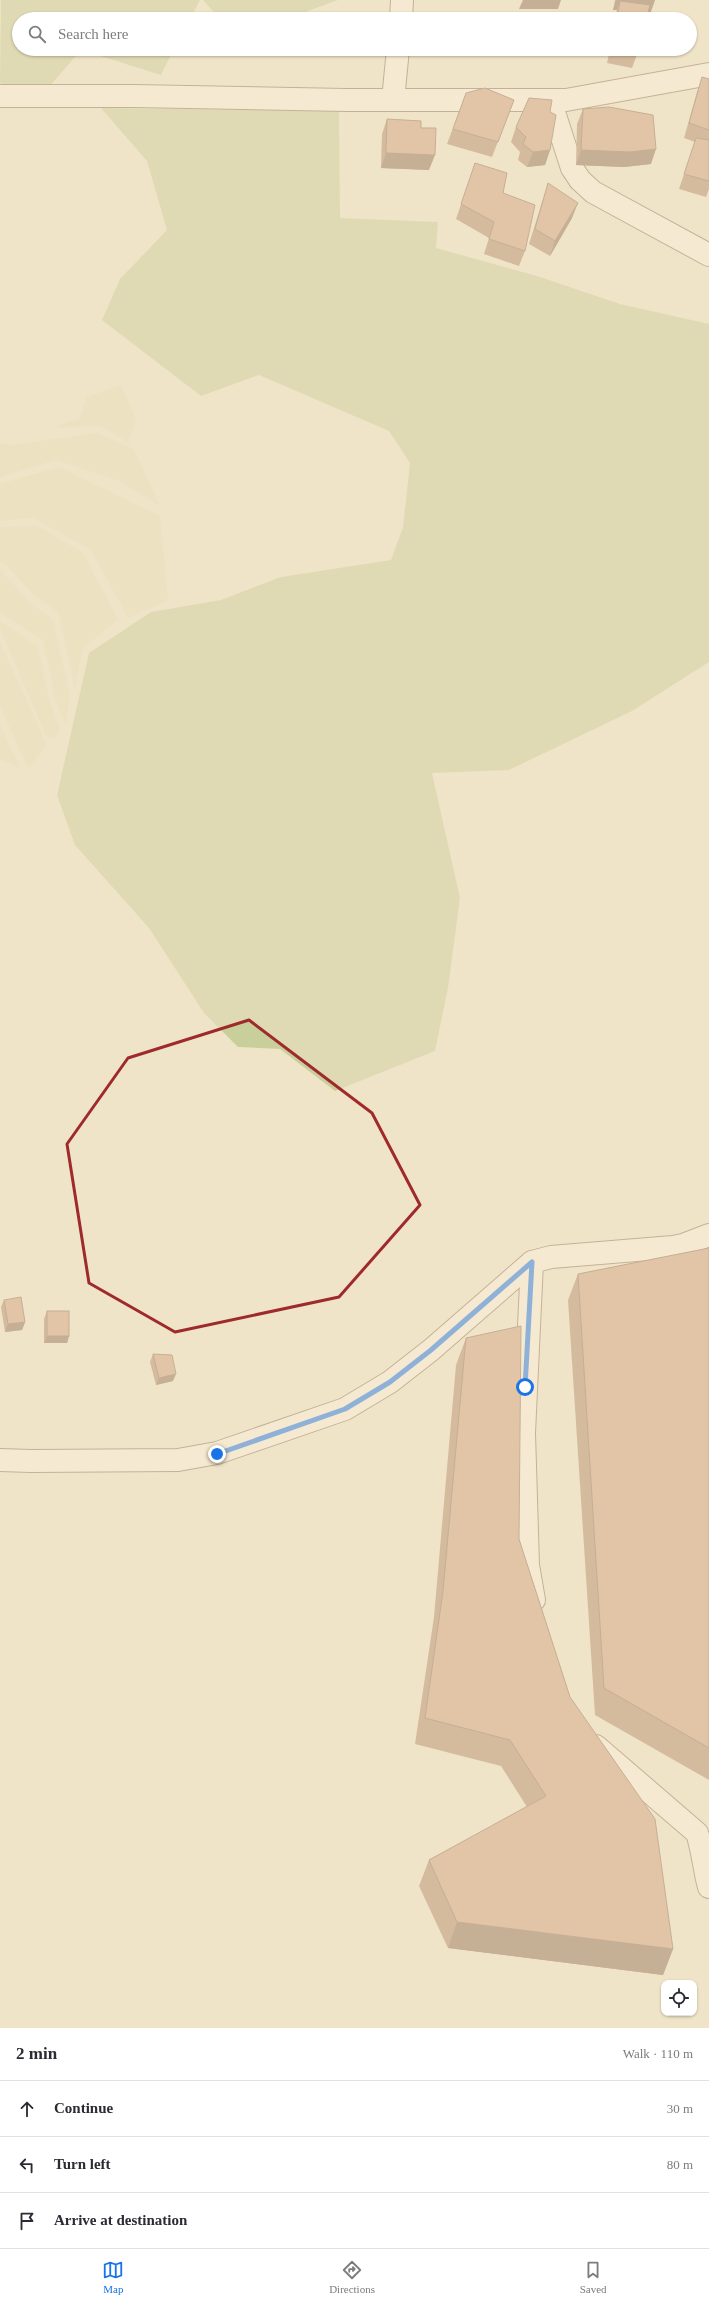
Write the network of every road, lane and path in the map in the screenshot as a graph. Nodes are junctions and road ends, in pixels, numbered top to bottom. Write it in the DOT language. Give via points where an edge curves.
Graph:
graph roads {
  1 [pos="402,0"];
  2 [pos="401,12"];
  3 [pos="397,56"];
  4 [pos="709,74"];
  5 [pos="0,96"];
  6 [pos="393,100"];
  7 [pos="550,100"];
  8 [pos="709,255"];
  9 [pos="709,1235"];
  10 [pos="532,1262"];
  11 [pos="0,1460"];
  12 [pos="539,1622"];
  13 [pos="581,1734"];
  14 [pos="709,1887"];
  1 -- 2 [label="street"];
  3 -- 6 [label="street"];
  4 -- 7 [label="street" via="566,100"];
  5 -- 6 [label="street"];
  6 -- 7 [label="street"];
  7 -- 8 [label="street" via="572,168 592,192"];
  9 -- 10 [label="street" via="683,1245"];
  10 -- 11 [label="street" via="431,1350 390,1382 345,1409 217,1454 178,1460"];
  10 -- 12 [label="street" via="524,1433 528,1565"];
  13 -- 14 [label="street" via="697,1833 703,1849"];
}
